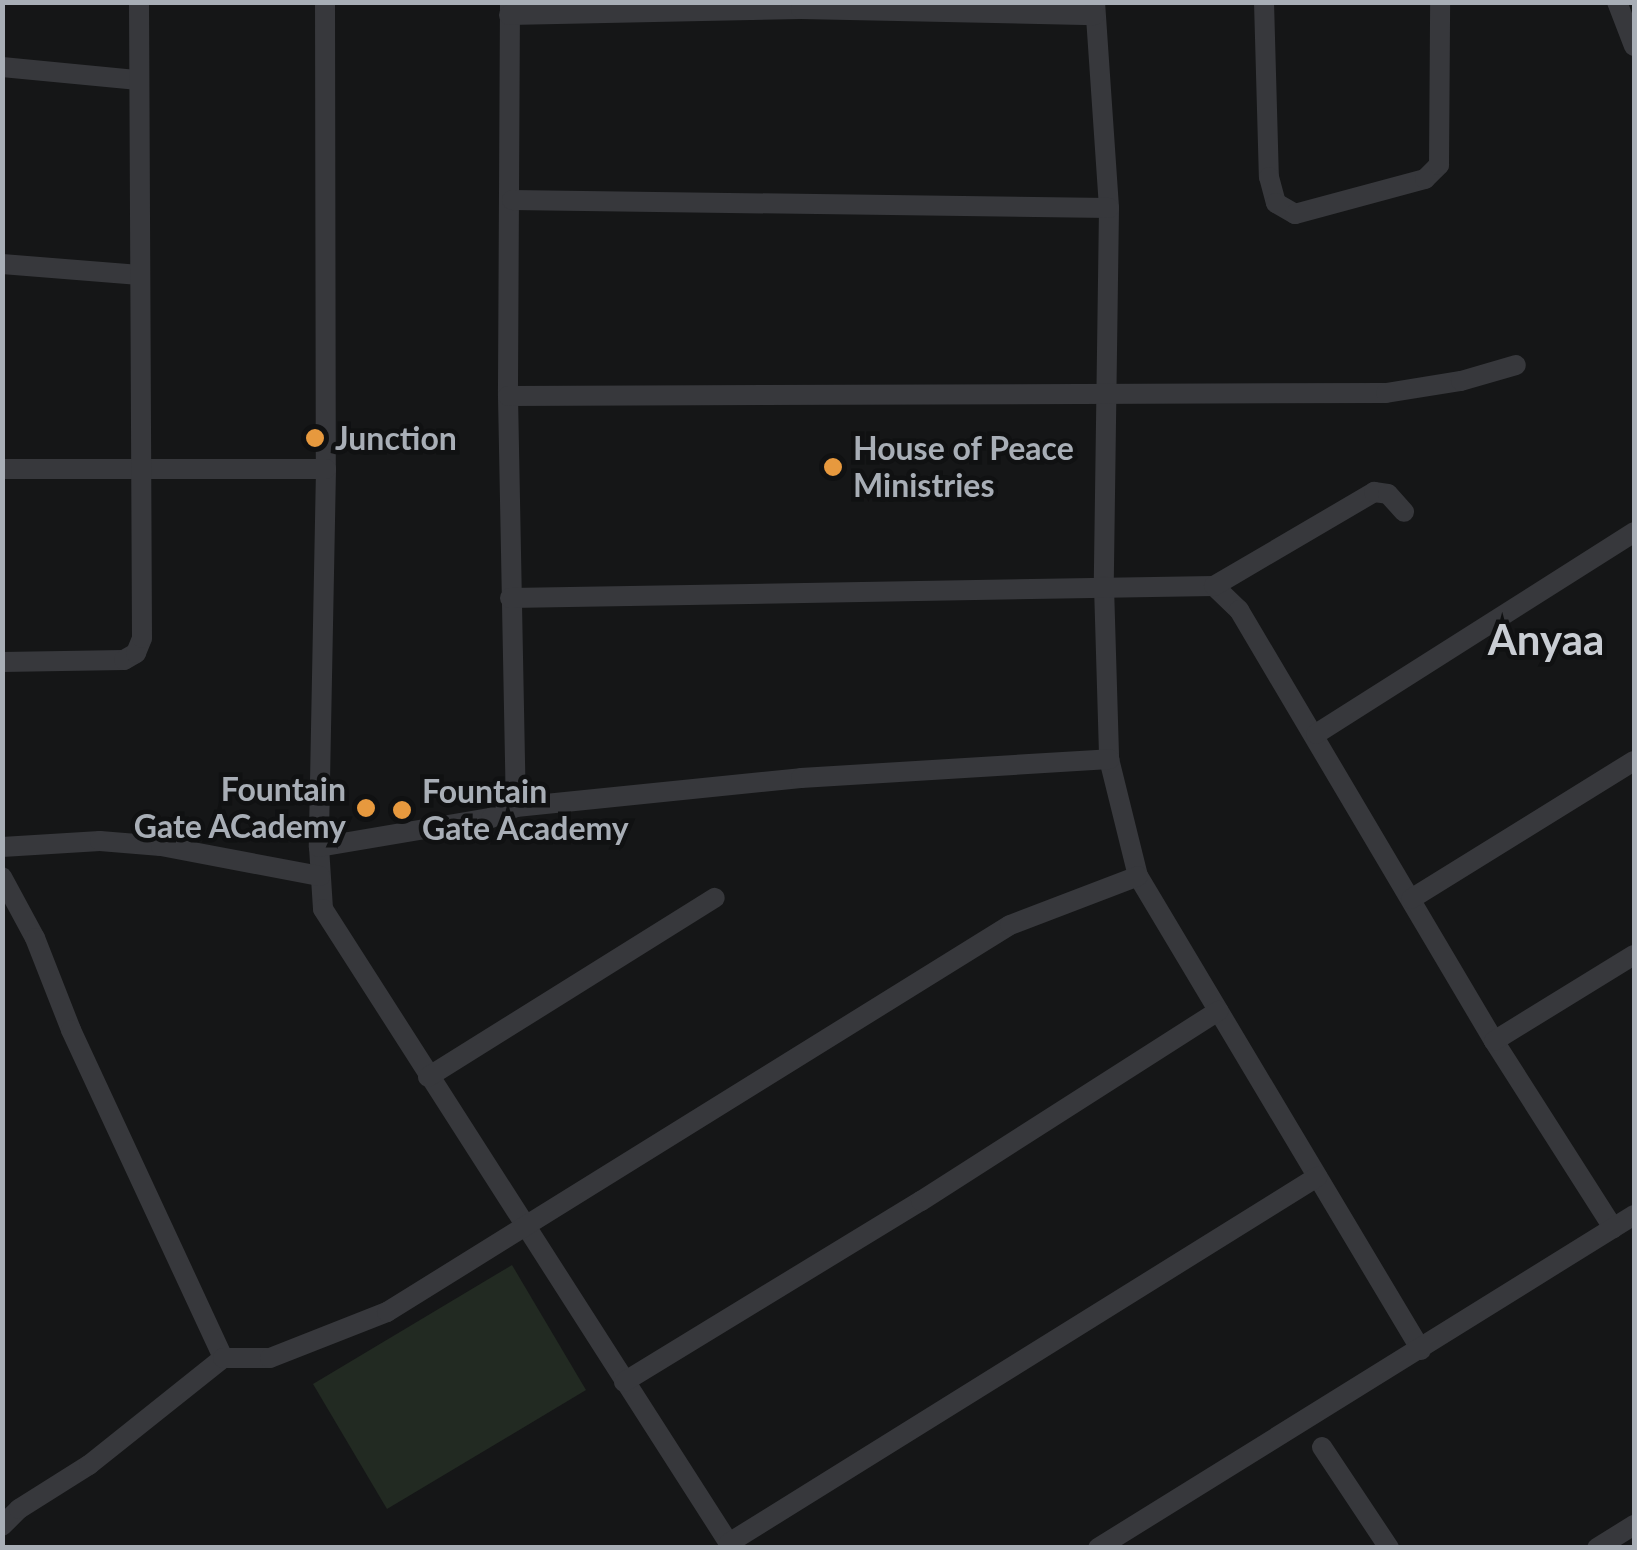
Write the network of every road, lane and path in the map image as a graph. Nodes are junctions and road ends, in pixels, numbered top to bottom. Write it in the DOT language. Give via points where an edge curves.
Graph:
graph roads {
  1 [pos="139,2"];
  2 [pos="326,2"];
  3 [pos="1264,2"];
  4 [pos="1440,2"];
  5 [pos="1617,2"];
  6 [pos="509,9"];
  7 [pos="1095,9"];
  8 [pos="1634,46"];
  9 [pos="2,66"];
  10 [pos="138,80"];
  11 [pos="512,200"];
  12 [pos="1109,208"];
  13 [pos="2,264"];
  14 [pos="140,275"];
  15 [pos="1516,365"];
  16 [pos="508,396"];
  17 [pos="1107,398"];
  18 [pos="326,469"];
  19 [pos="2,470"];
  20 [pos="142,471"];
  21 [pos="1404,512"];
  22 [pos="1634,532"];
  23 [pos="1104,586"];
  24 [pos="1214,586"];
  25 [pos="510,598"];
  26 [pos="2,662"];
  27 [pos="1316,734"];
  28 [pos="1110,759"];
  29 [pos="1634,762"];
  30 [pos="516,806"];
  31 [pos="2,846"];
  32 [pos="320,846"];
  33 [pos="320,876"];
  34 [pos="1138,876"];
  35 [pos="2,877"];
  36 [pos="714,898"];
  37 [pos="1411,900"];
  38 [pos="1634,955"];
  39 [pos="1218,1011"];
  40 [pos="1494,1042"];
  41 [pos="428,1077"];
  42 [pos="1317,1176"];
  43 [pos="1634,1215"];
  44 [pos="525,1223"];
  45 [pos="1613,1228"];
  46 [pos="1421,1350"];
  47 [pos="223,1358"];
  48 [pos="624,1382"];
  49 [pos="1322,1447"];
  50 [pos="1634,1525"];
  51 [pos="2,1526"];
  52 [pos="731,1545"];
  53 [pos="1098,1548"];
  54 [pos="1389,1548"];
  55 [pos="1598,1548"];
  1 -- 10 [label="street"];
  2 -- 18 [label="street"];
  3 -- 4 [label="street" via="1269,177 1276,203 1295,214 1426,179 1439,165"];
  5 -- 8 [label="street"];
  6 -- 7 [label="street"];
  6 -- 11 [label="street"];
  7 -- 12 [label="street"];
  9 -- 10 [label="street"];
  10 -- 14 [label="street"];
  11 -- 12 [label="street"];
  11 -- 16 [label="street"];
  12 -- 17 [label="street"];
  13 -- 14 [label="street"];
  14 -- 20 [label="street"];
  15 -- 17 [label="street" via="1461,382 1386,393"];
  16 -- 17 [label="street"];
  16 -- 25 [label="street"];
  17 -- 23 [label="street"];
  18 -- 20 [label="street"];
  18 -- 32 [label="street"];
  19 -- 20 [label="street"];
  20 -- 26 [label="street" via="142,638 136,653 124,660"];
  21 -- 24 [label="street" via="1388,494 1374,492"];
  22 -- 27 [label="street"];
  23 -- 24 [label="street"];
  23 -- 25 [label="street"];
  23 -- 28 [label="street"];
  24 -- 27 [label="street" via="1240,610"];
  25 -- 30 [label="street"];
  27 -- 37 [label="street"];
  28 -- 30 [label="street" via="801,778"];
  28 -- 34 [label="street"];
  29 -- 37 [label="street"];
  30 -- 32 [label="street" via="491,818"];
  31 -- 33 [label="street" via="161,846"];
  32 -- 33 [label="street"];
  33 -- 41 [label="street" via="323,909"];
  34 -- 39 [label="street"];
  34 -- 44 [label="street" via="1010,925"];
  35 -- 47 [label="street" via="36,938 71,1030"];
  36 -- 41 [label="street"];
  37 -- 40 [label="street"];
  38 -- 40 [label="street"];
  39 -- 42 [label="street"];
  39 -- 48 [label="street"];
  40 -- 45 [label="street"];
  41 -- 44 [label="street"];
  42 -- 46 [label="street"];
  42 -- 52 [label="street"];
  43 -- 45 [label="street"];
  44 -- 47 [label="street" via="387,1312 270,1358"];
  44 -- 48 [label="street"];
  45 -- 46 [label="street"];
  46 -- 53 [label="street"];
  47 -- 51 [label="street"];
  48 -- 52 [label="street"];
  49 -- 54 [label="street"];
  50 -- 55 [label="street"];
}
